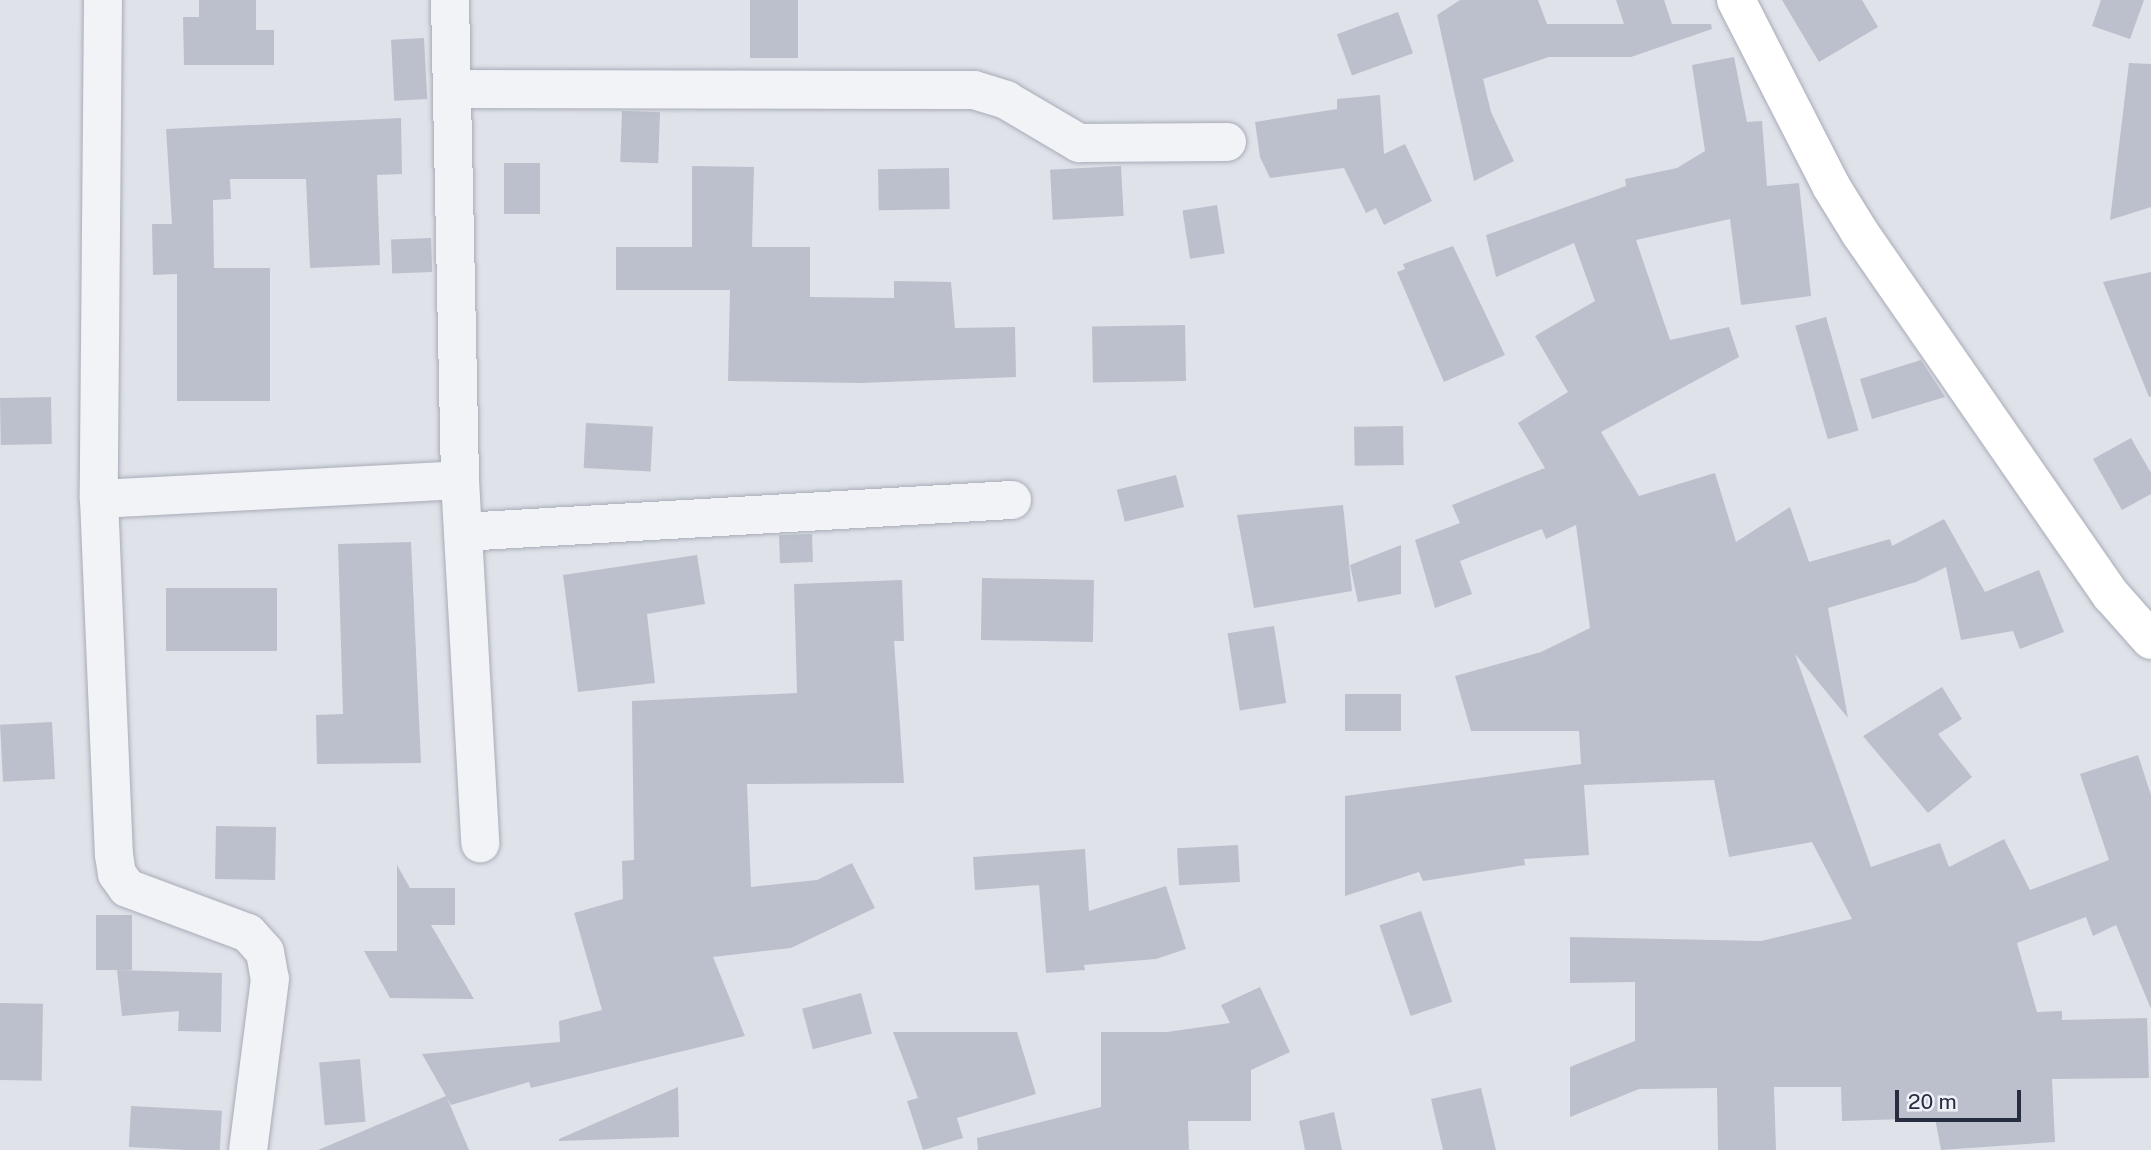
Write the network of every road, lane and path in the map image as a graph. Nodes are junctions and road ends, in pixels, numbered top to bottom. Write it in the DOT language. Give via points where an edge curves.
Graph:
graph roads {
  1 [pos="103,0"];
  2 [pos="450,0"];
  3 [pos="1736,0"];
  4 [pos="452,89"];
  5 [pos="1227,142"];
  6 [pos="460,480"];
  7 [pos="99,499"];
  8 [pos="1012,500"];
  9 [pos="463,532"];
  10 [pos="2151,640"];
  11 [pos="480,843"];
  12 [pos="248,1150"];
  1 -- 7 [label="street"];
  2 -- 4 [label="street"];
  3 -- 10 [label="street" via="1831,186 1860,233 2111,595"];
  4 -- 5 [label="street" via="974,90 1006,100 1079,143"];
  4 -- 6 [label="street"];
  6 -- 7 [label="street"];
  6 -- 9 [label="street"];
  7 -- 12 [label="street" via="117,874 127,888 248,933 265,952 270,979"];
  8 -- 9 [label="street"];
  9 -- 11 [label="street"];
}
